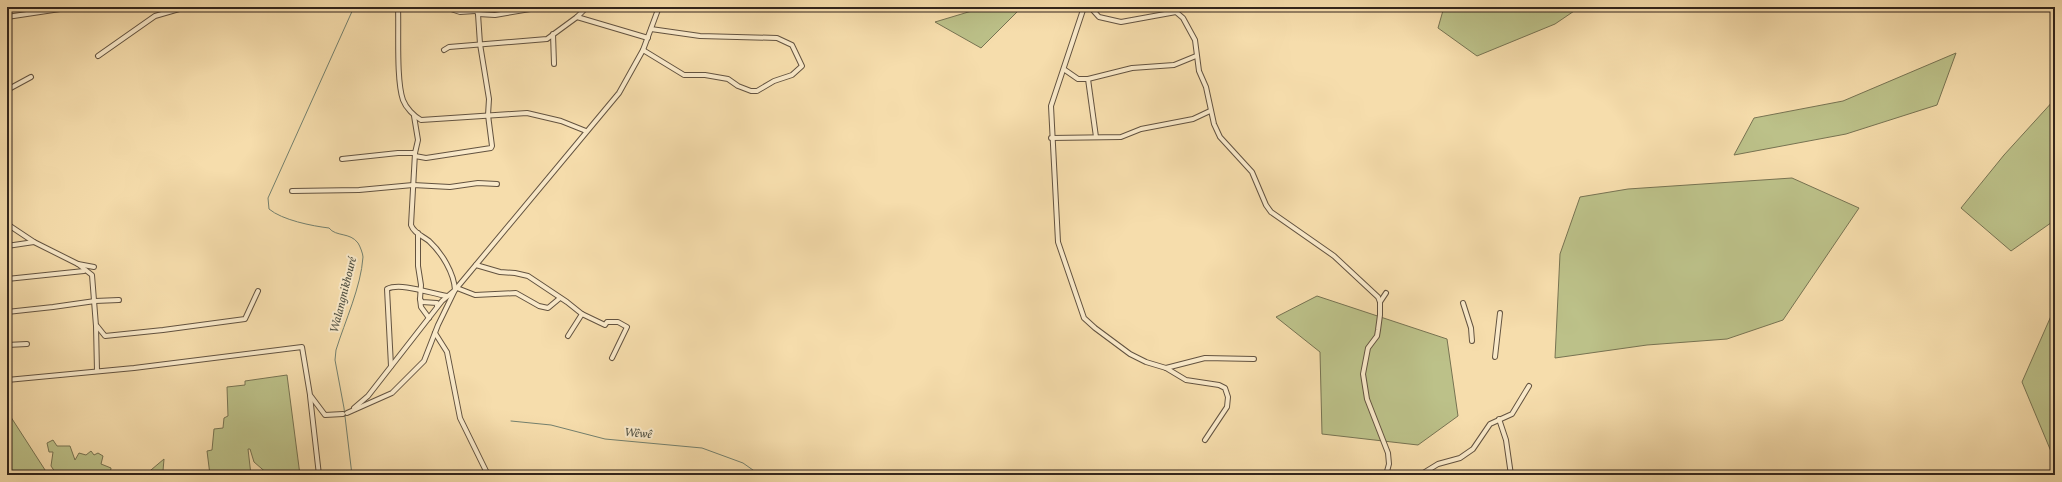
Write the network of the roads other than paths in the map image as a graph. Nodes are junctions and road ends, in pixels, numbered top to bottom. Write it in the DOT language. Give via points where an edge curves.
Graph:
graph roads {
  1 [pos="186,7"];
  2 [pos="398,7"];
  3 [pos="542,7"];
  4 [pos="587,7"];
  5 [pos="651,7"];
  6 [pos="1084,7"];
  7 [pos="1090,7"];
  8 [pos="659,8"];
  9 [pos="60,9"];
  10 [pos="451,9"];
  11 [pos="476,11"];
  12 [pos="7,17"];
  13 [pos="577,17"];
  14 [pos="651,29"];
  15 [pos="553,34"];
  16 [pos="648,38"];
  17 [pos="480,44"];
  18 [pos="444,50"];
  19 [pos="643,50"];
  20 [pos="98,56"];
  21 [pos="1196,56"];
  22 [pos="554,64"];
  23 [pos="1064,70"];
  24 [pos="31,78"];
  25 [pos="1088,79"];
  26 [pos="7,90"];
  27 [pos="1210,110"];
  28 [pos="488,115"];
  29 [pos="414,116"];
  30 [pos="586,132"];
  31 [pos="1096,137"];
  32 [pos="1051,138"];
  33 [pos="415,154"];
  34 [pos="342,159"];
  35 [pos="497,184"];
  36 [pos="413,185"];
  37 [pos="292,191"];
  38 [pos="7,224"];
  39 [pos="418,233"];
  40 [pos="34,242"];
  41 [pos="7,246"];
  42 [pos="78,264"];
  43 [pos="476,265"];
  44 [pos="94,266"];
  45 [pos="84,270"];
  46 [pos="7,279"];
  47 [pos="456,289"];
  48 [pos="419,290"];
  49 [pos="258,291"];
  50 [pos="1386,293"];
  51 [pos="447,296"];
  52 [pos="560,298"];
  53 [pos="420,299"];
  54 [pos="95,300"];
  55 [pos="119,300"];
  56 [pos="1380,302"];
  57 [pos="1463,303"];
  58 [pos="437,307"];
  59 [pos="7,312"];
  60 [pos="1500,313"];
  61 [pos="582,314"];
  62 [pos="429,318"];
  63 [pos="96,326"];
  64 [pos="435,333"];
  65 [pos="568,336"];
  66 [pos="1472,341"];
  67 [pos="27,344"];
  68 [pos="7,345"];
  69 [pos="1495,357"];
  70 [pos="612,358"];
  71 [pos="1254,359"];
  72 [pos="390,366"];
  73 [pos="1166,368"];
  74 [pos="97,371"];
  75 [pos="7,380"];
  76 [pos="1529,386"];
  77 [pos="310,395"];
  78 [pos="343,414"];
  79 [pos="1499,419"];
  80 [pos="1205,440"];
  81 [pos="1387,474"];
  82 [pos="319,475"];
  83 [pos="488,475"];
  84 [pos="1420,475"];
  85 [pos="1511,475"];
  1 -- 20 [label="street" via="155,16"];
  2 -- 29 [label="street" via="403,100"];
  3 -- 11 [label="street" via="495,15"];
  4 -- 13 [label="street"];
  5 -- 8 [label="street"];
  6 -- 23 [label="street"];
  7 -- 21 [label="street" via="1099,17 1121,22 1176,12 1192,32"];
  8 -- 14 [label="street"];
  9 -- 12 [label="street"];
  10 -- 11 [label="street" via="460,12"];
  11 -- 17 [label="street"];
  13 -- 15 [label="street"];
  13 -- 16 [label="street"];
  14 -- 16 [label="street"];
  14 -- 19 [label="street" via="700,36 777,38 792,45 802,66 792,75 769,83 757,91 751,91 728,79 684,75"];
  15 -- 17 [label="street" via="547,39"];
  15 -- 22 [label="street"];
  16 -- 19 [label="street"];
  17 -- 18 [label="street" via="449,47"];
  17 -- 28 [label="street" via="489,99"];
  19 -- 30 [label="street" via="619,93"];
  21 -- 25 [label="street" via="1174,64 1132,68"];
  21 -- 27 [label="street"];
  23 -- 25 [label="street" via="1078,79"];
  23 -- 32 [label="street" via="1051,106"];
  24 -- 26 [label="street"];
  25 -- 31 [label="street"];
  27 -- 31 [label="street" via="1193,119 1141,129 1121,137"];
  27 -- 56 [label="street" via="1220,137 1252,172 1271,212 1334,256 1359,277"];
  28 -- 29 [label="street" via="421,120"];
  28 -- 30 [label="street" via="527,113 562,121"];
  28 -- 33 [label="street" via="492,146 490,148 426,158"];
  29 -- 33 [label="street" via="418,140"];
  30 -- 43 [label="street"];
  31 -- 32 [label="street"];
  32 -- 73 [label="street" via="1058,242 1084,318 1130,354"];
  33 -- 34 [label="street" via="398,153"];
  33 -- 36 [label="street"];
  35 -- 36 [label="street" via="450,187"];
  36 -- 37 [label="street" via="359,190"];
  36 -- 39 [label="street" via="411,225 414,232"];
  38 -- 40 [label="street"];
  39 -- 47 [label="street" via="447,264"];
  39 -- 48 [label="street" via="421,285"];
  40 -- 41 [label="street"];
  40 -- 42 [label="street"];
  42 -- 44 [label="street"];
  42 -- 45 [label="street"];
  43 -- 47 [label="street"];
  43 -- 52 [label="street" via="528,276"];
  45 -- 46 [label="street"];
  45 -- 54 [label="street" via="92,275"];
  47 -- 51 [label="street"];
  47 -- 52 [label="street" via="475,295 516,293 539,306 548,308"];
  47 -- 64 [label="street"];
  48 -- 51 [label="street"];
  48 -- 53 [label="street"];
  48 -- 72 [label="street" via="390,287 387,289"];
  49 -- 63 [label="street" via="245,319 105,336"];
  50 -- 56 [label="street"];
  51 -- 58 [label="street"];
  52 -- 61 [label="street"];
  53 -- 58 [label="street" via="422,302 437,303"];
  53 -- 62 [label="street" via="421,307"];
  54 -- 55 [label="street"];
  54 -- 59 [label="street" via="53,308"];
  54 -- 63 [label="street"];
  56 -- 81 [label="street" via="1377,336 1368,348 1363,374 1367,399 1390,460"];
  57 -- 66 [label="street" via="1471,328"];
  58 -- 62 [label="street"];
  60 -- 69 [label="street"];
  61 -- 65 [label="street"];
  61 -- 70 [label="street" via="605,325 614,321 627,327"];
  62 -- 72 [label="street"];
  63 -- 74 [label="street"];
  64 -- 72 [label="street" via="424,361 392,393 347,413 368,396"];
  64 -- 83 [label="street" via="447,352 460,418"];
  67 -- 68 [label="street"];
  71 -- 73 [label="street" via="1205,358"];
  73 -- 80 [label="street" via="1186,380 1219,385 1227,391 1227,407"];
  74 -- 75 [label="street"];
  74 -- 77 [label="street" via="302,347"];
  76 -- 79 [label="street" via="1512,414"];
  77 -- 78 [label="street" via="325,415"];
  77 -- 82 [label="street"];
  79 -- 84 [label="street" via="1490,424 1473,449 1460,458 1438,464"];
  79 -- 85 [label="street" via="1506,440"];
}
